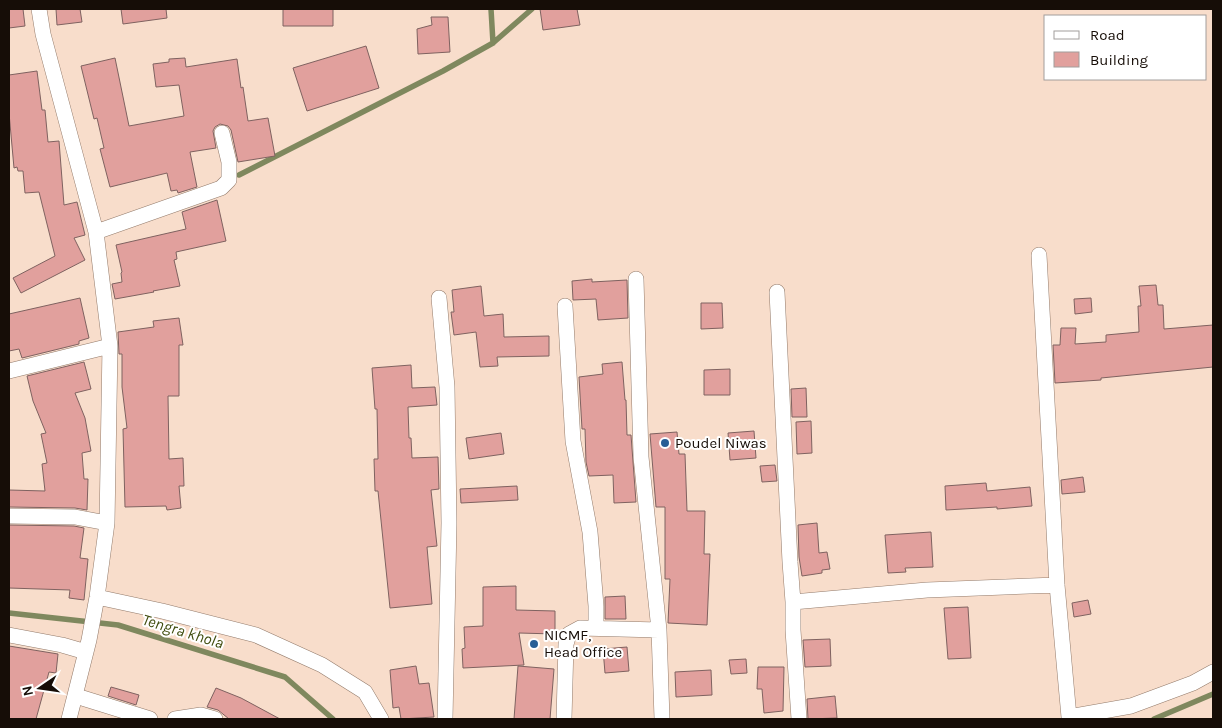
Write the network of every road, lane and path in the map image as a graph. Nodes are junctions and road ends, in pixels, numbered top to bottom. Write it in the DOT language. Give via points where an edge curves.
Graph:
graph roads {
  1 [pos="39,9"];
  2 [pos="222,133"];
  3 [pos="96,232"];
  4 [pos="1039,255"];
  5 [pos="636,279"];
  6 [pos="777,292"];
  7 [pos="439,298"];
  8 [pos="565,306"];
  9 [pos="110,346"];
  10 [pos="9,371"];
  11 [pos="9,516"];
  12 [pos="107,523"];
  13 [pos="1057,585"];
  14 [pos="96,601"];
  15 [pos="793,602"];
  16 [pos="596,628"];
  17 [pos="659,630"];
  18 [pos="9,635"];
  19 [pos="87,646"];
  20 [pos="1213,672"];
  21 [pos="76,696"];
  22 [pos="1064,718"];
  23 [pos="69,719"];
  24 [pos="150,719"];
  25 [pos="174,719"];
  26 [pos="214,719"];
  27 [pos="382,719"];
  28 [pos="445,719"];
  29 [pos="564,719"];
  30 [pos="662,719"];
  31 [pos="799,719"];
  1 -- 3 [label="street"];
  2 -- 3 [label="street" via="229,162 229,180 221,188"];
  3 -- 9 [label="street"];
  4 -- 13 [label="street"];
  5 -- 17 [label="street" via="641,457"];
  6 -- 15 [label="street"];
  7 -- 28 [label="street" via="447,387 449,484"];
  8 -- 16 [label="street" via="573,441 590,532"];
  9 -- 10 [label="street"];
  9 -- 12 [label="street"];
  11 -- 12 [label="street" via="66,517"];
  12 -- 14 [label="street"];
  13 -- 15 [label="street" via="927,590"];
  13 -- 22 [label="street"];
  14 -- 19 [label="street"];
  14 -- 27 [label="street" via="162,611 256,634 322,665 365,692"];
  15 -- 31 [label="street"];
  16 -- 17 [label="street"];
  16 -- 29 [label="street" via="580,628 569,634"];
  17 -- 30 [label="street"];
  18 -- 19 [label="street" via="62,645"];
  19 -- 21 [label="street"];
  20 -- 22 [label="street" via="1194,683 1131,706"];
  21 -- 23 [label="street"];
  21 -- 24 [label="street"];
  25 -- 26 [label="street" via="202,715"];
}
